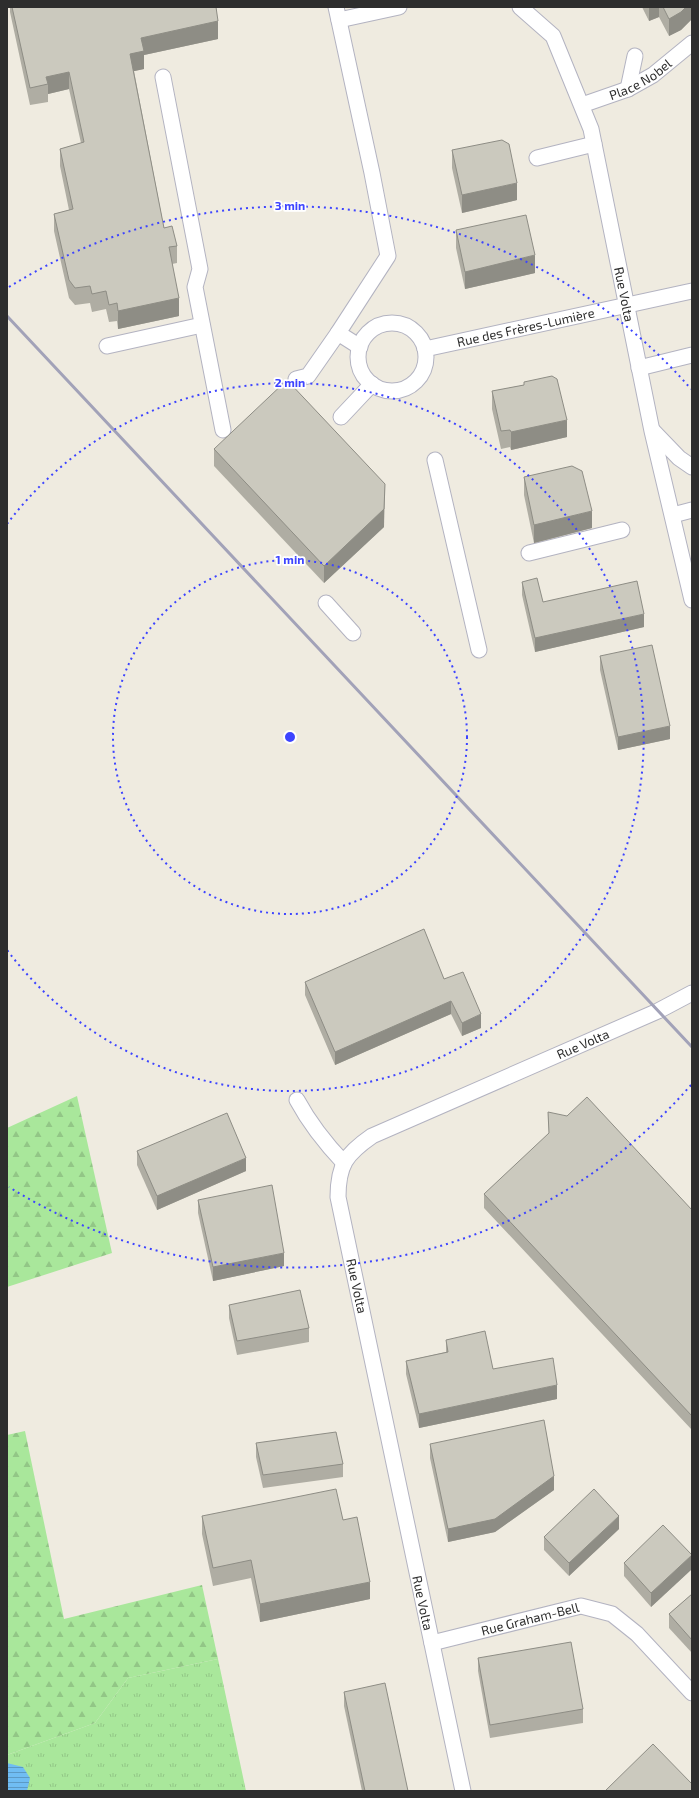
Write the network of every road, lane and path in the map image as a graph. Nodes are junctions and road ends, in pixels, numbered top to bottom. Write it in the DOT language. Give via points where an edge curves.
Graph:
graph roads {
  1 [pos="399,7"];
  2 [pos="520,7"];
  3 [pos="337,14"];
  4 [pos="690,50"];
  5 [pos="635,56"];
  6 [pos="163,77"];
  7 [pos="628,89"];
  8 [pos="582,105"];
  9 [pos="594,144"];
  10 [pos="537,158"];
  11 [pos="692,290"];
  12 [pos="626,304"];
  13 [pos="202,325"];
  14 [pos="338,333"];
  15 [pos="107,346"];
  16 [pos="360,347"];
  17 [pos="425,349"];
  18 [pos="692,355"];
  19 [pos="639,368"];
  20 [pos="296,379"];
  21 [pos="372,384"];
  22 [pos="341,417"];
  23 [pos="223,430"];
  24 [pos="652,431"];
  25 [pos="435,460"];
  26 [pos="692,467"];
  27 [pos="692,510"];
  28 [pos="673,515"];
  29 [pos="622,530"];
  30 [pos="529,552"];
  31 [pos="692,600"];
  32 [pos="326,604"];
  33 [pos="353,633"];
  34 [pos="479,650"];
  35 [pos="692,993"];
  36 [pos="296,1100"];
  37 [pos="344,1162"];
  38 [pos="432,1643"];
  39 [pos="692,1693"];
  40 [pos="463,1791"];
  1 -- 3 [label="street"];
  2 -- 8 [label="street, Rue Volta" via="553,36"];
  3 -- 14 [label="street" via="388,256"];
  4 -- 7 [label="street, Place Nobel"];
  5 -- 7 [label="street"];
  6 -- 13 [label="street" via="200,269 195,287"];
  7 -- 8 [label="street, Place Nobel"];
  8 -- 9 [label="street, Rue Volta"];
  9 -- 10 [label="street"];
  9 -- 12 [label="street, Rue Volta"];
  11 -- 12 [label="street, Rue des Frères-Lumière"];
  12 -- 17 [label="street, Rue des Frères-Lumière"];
  12 -- 19 [label="street, Rue Volta"];
  13 -- 15 [label="street"];
  13 -- 23 [label="street"];
  14 -- 16 [label="street"];
  14 -- 20 [label="street" via="308,376"];
  16 -- 17 [label="street" via="370,332 391,323 413,330 421,338"];
  16 -- 21 [label="street" via="359,362 362,372"];
  17 -- 21 [label="street" via="424,370 418,380 409,387 399,391 388,391"];
  18 -- 19 [label="street"];
  19 -- 24 [label="street, Rue Volta"];
  21 -- 22 [label="street"];
  24 -- 26 [label="street" via="679,458"];
  24 -- 28 [label="street, Rue Volta"];
  25 -- 34 [label="street"];
  27 -- 28 [label="street"];
  28 -- 31 [label="street, Rue Volta"];
  29 -- 30 [label="street"];
  32 -- 33 [label="street"];
  35 -- 37 [label="street, Rue Volta" via="658,1011 372,1136 356,1147"];
  36 -- 37 [label="street" via="312,1127"];
  37 -- 38 [label="street, Rue Volta" via="338,1180 338,1197"];
  38 -- 39 [label="street, Rue Graham-Bell" via="581,1606 612,1614 637,1634"];
  38 -- 40 [label="street, Rue Volta"];
}
